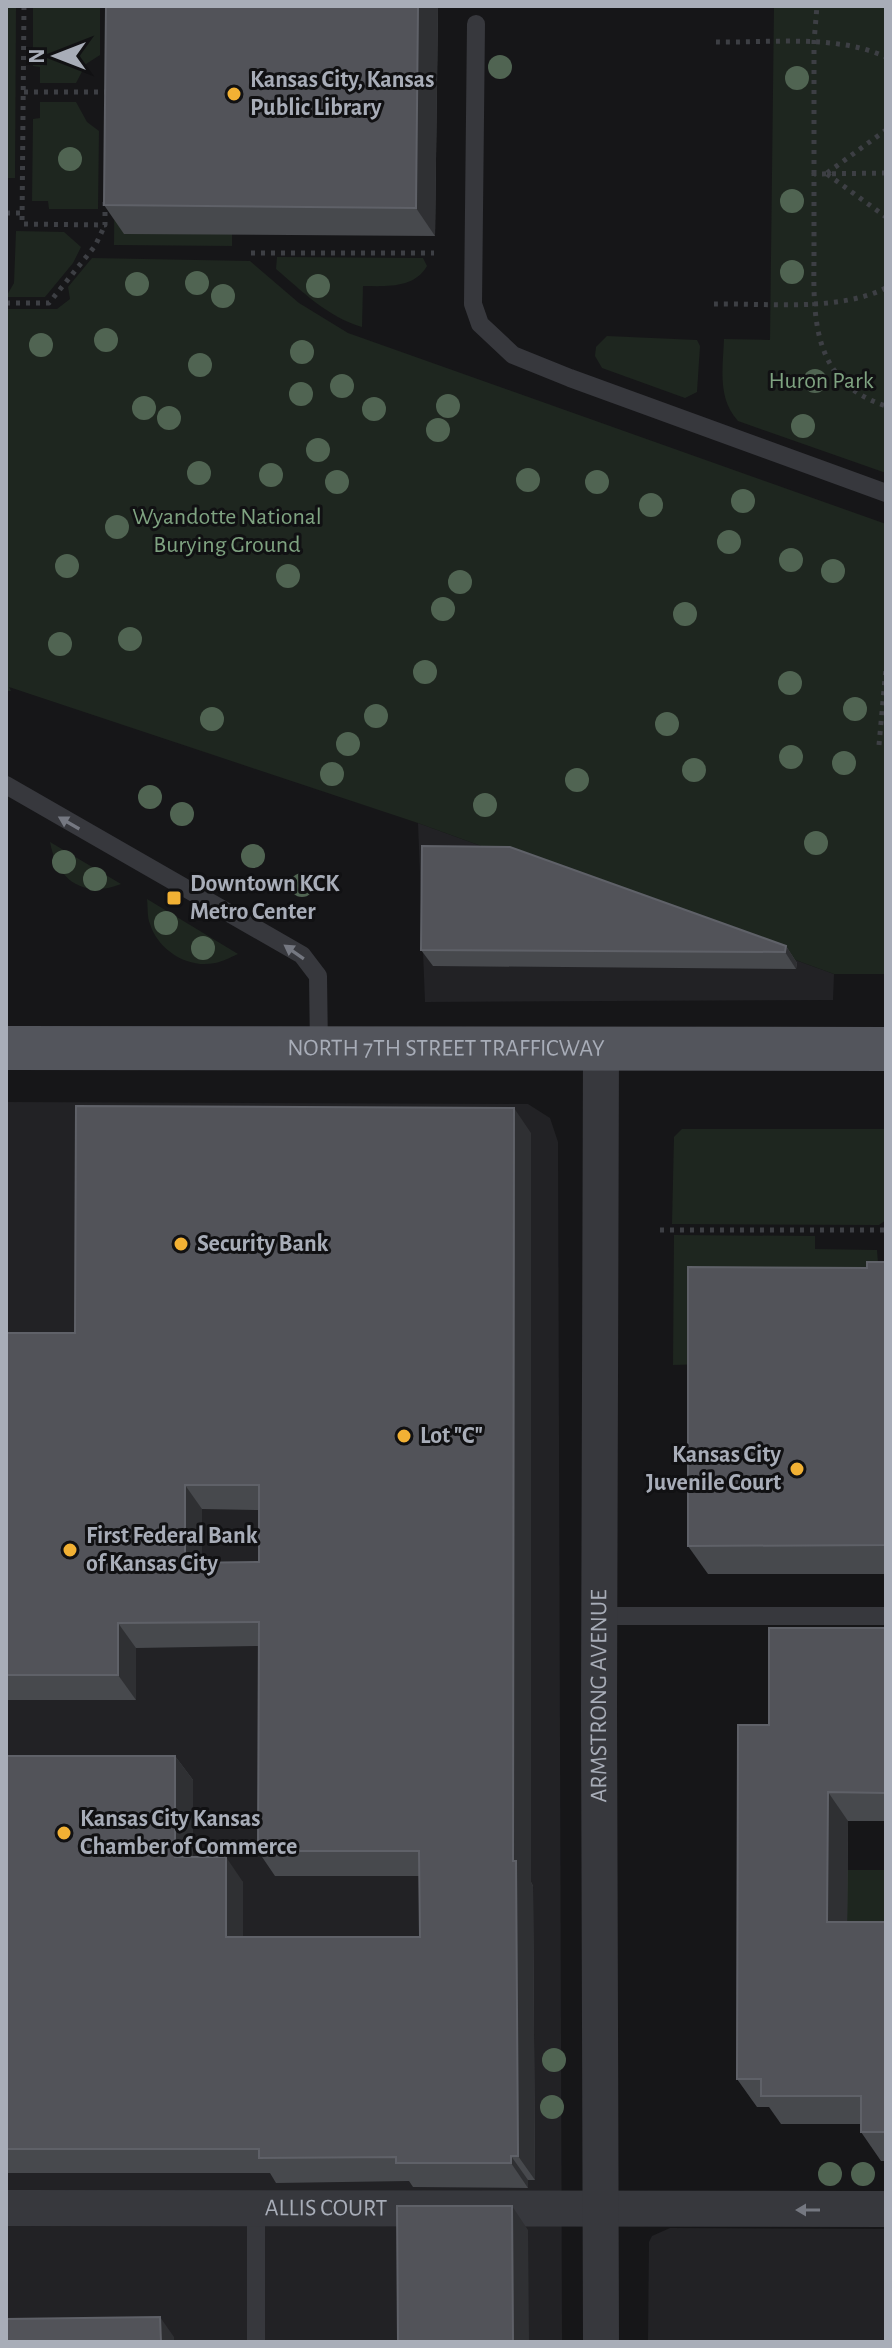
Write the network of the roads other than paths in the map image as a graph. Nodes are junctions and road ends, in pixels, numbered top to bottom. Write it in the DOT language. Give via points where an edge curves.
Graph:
graph roads {
  1 [pos="476,24"];
  2 [pos="886,493"];
  3 [pos="6,785"];
  4 [pos="6,1048"];
  5 [pos="319,1048"];
  6 [pos="601,1049"];
  7 [pos="886,1049"];
  8 [pos="600,1616"];
  9 [pos="886,1616"];
  10 [pos="6,2208"];
  11 [pos="256,2209"];
  12 [pos="886,2209"];
  13 [pos="601,2210"];
  14 [pos="256,2342"];
  15 [pos="601,2342"];
  1 -- 2 [label="lane" via="473,304 480,324 527,361"];
  5 -- 3 [label="lane, one-way" via="318,976 302,955"];
  4 -- 5 [label="main road, NORTH 7TH STREET TRAFFICWAY"];
  5 -- 6 [label="main road, NORTH 7TH STREET TRAFFICWAY"];
  6 -- 7 [label="main road, NORTH 7TH STREET TRAFFICWAY"];
  6 -- 8 [label="street, ARMSTRONG AVENUE"];
  8 -- 9 [label="lane"];
  8 -- 13 [label="street, ARMSTRONG AVENUE"];
  10 -- 11 [label="street, ALLIS COURT"];
  11 -- 13 [label="street, ALLIS COURT"];
  11 -- 14 [label="lane"];
  12 -- 13 [label="street, ALLIS COURT, one-way"];
  13 -- 15 [label="street, ARMSTRONG AVENUE"];
}
